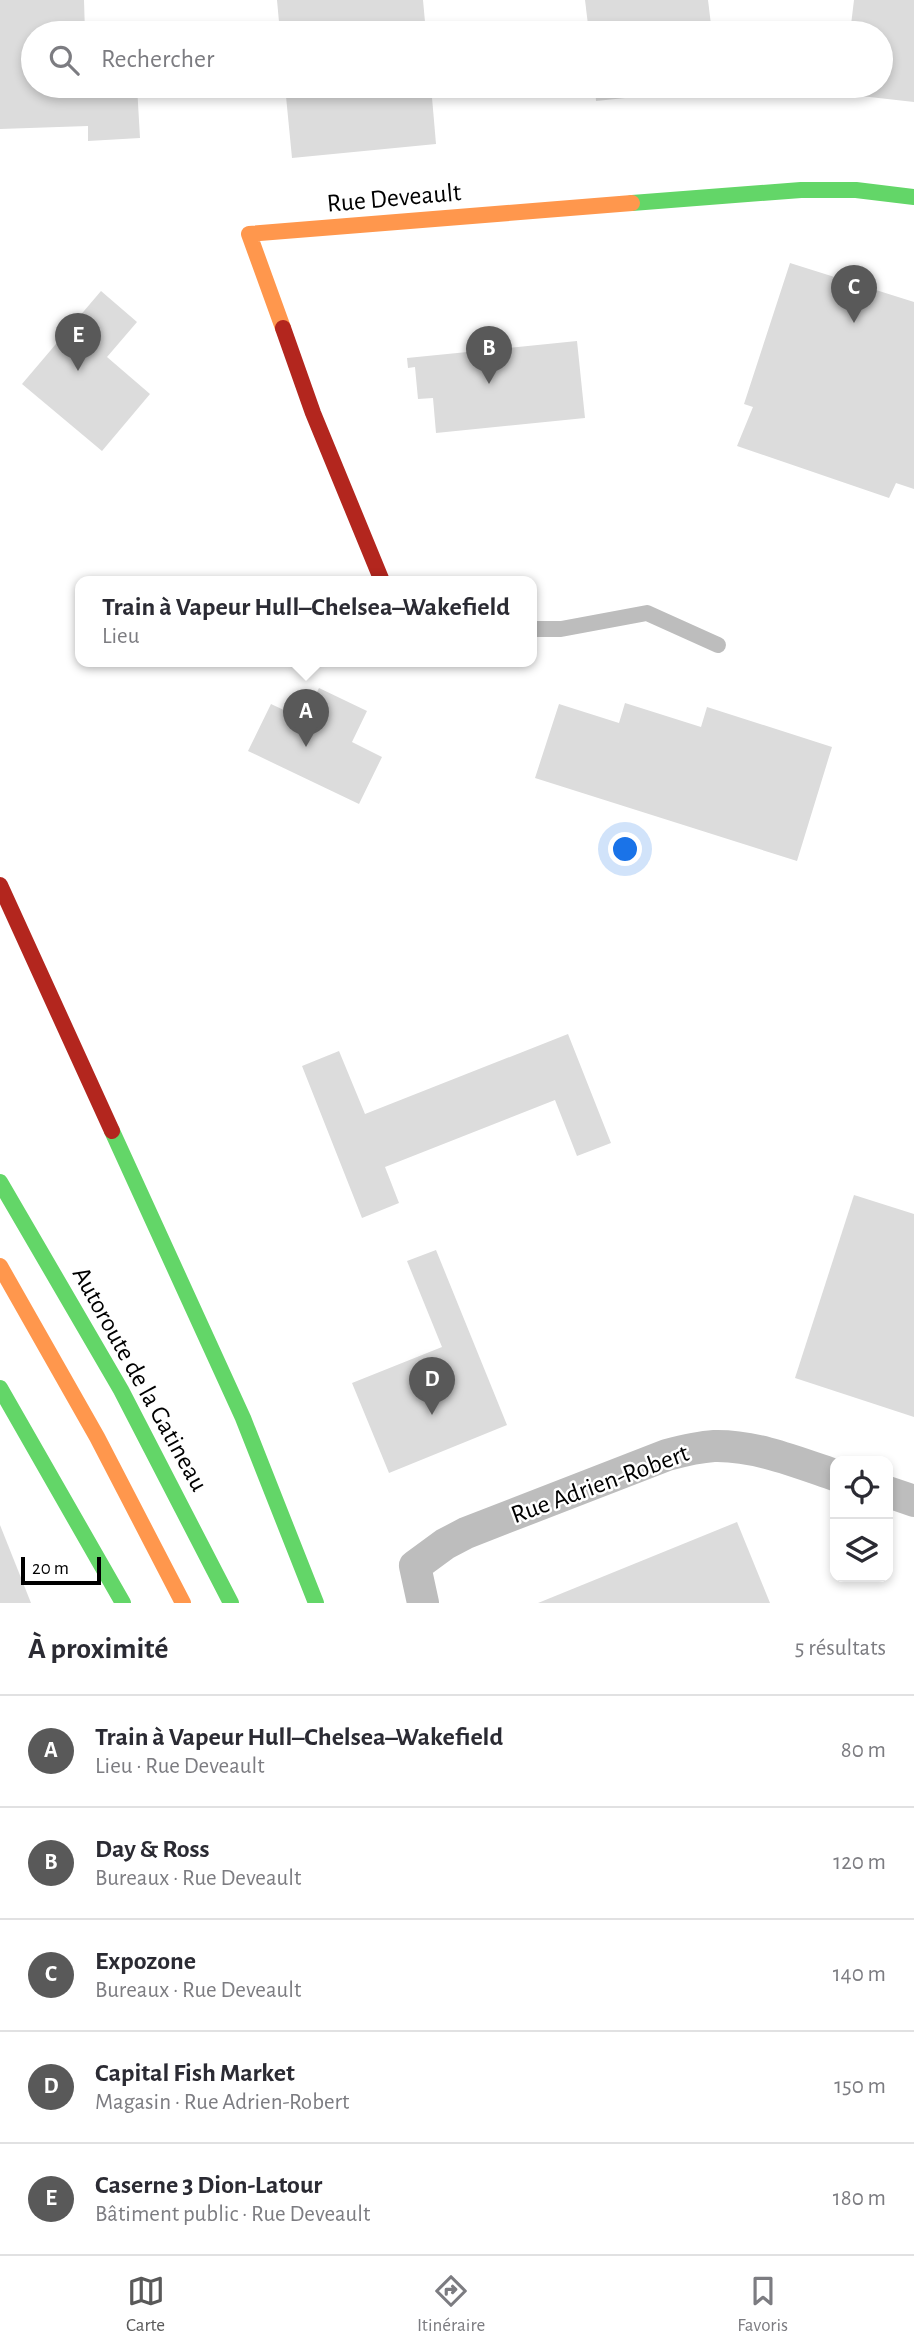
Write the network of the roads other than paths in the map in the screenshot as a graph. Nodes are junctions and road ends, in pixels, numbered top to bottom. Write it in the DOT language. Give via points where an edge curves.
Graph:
graph roads {
  1 [pos="914,197"];
  2 [pos="380,576"];
  3 [pos="537,629"];
  4 [pos="718,645"];
  5 [pos="0,885"];
  6 [pos="0,1182"];
  7 [pos="0,1266"];
  8 [pos="0,1388"];
  9 [pos="830,1473"];
  10 [pos="893,1494"];
  11 [pos="914,1501"];
  12 [pos="123,1603"];
  13 [pos="183,1603"];
  14 [pos="231,1603"];
  15 [pos="316,1603"];
  16 [pos="423,1603"];
  1 -- 2 [label="main road, Rue Deveault" via="801,190 249,234 313,413"];
  3 -- 4 [label="lane" via="647,613"];
  5 -- 15 [label="main road" via="243,1418"];
  6 -- 14 [label="main road, Autoroute de la Gatineau" via="152,1451"];
  7 -- 13 [label="main road" via="97,1437"];
  8 -- 12 [label="main road"];
  9 -- 16 [label="street, Rue Adrien-Robert" via="762,1452 716,1446 667,1455 445,1544 415,1566"];
  10 -- 11 [label="street"];
}
